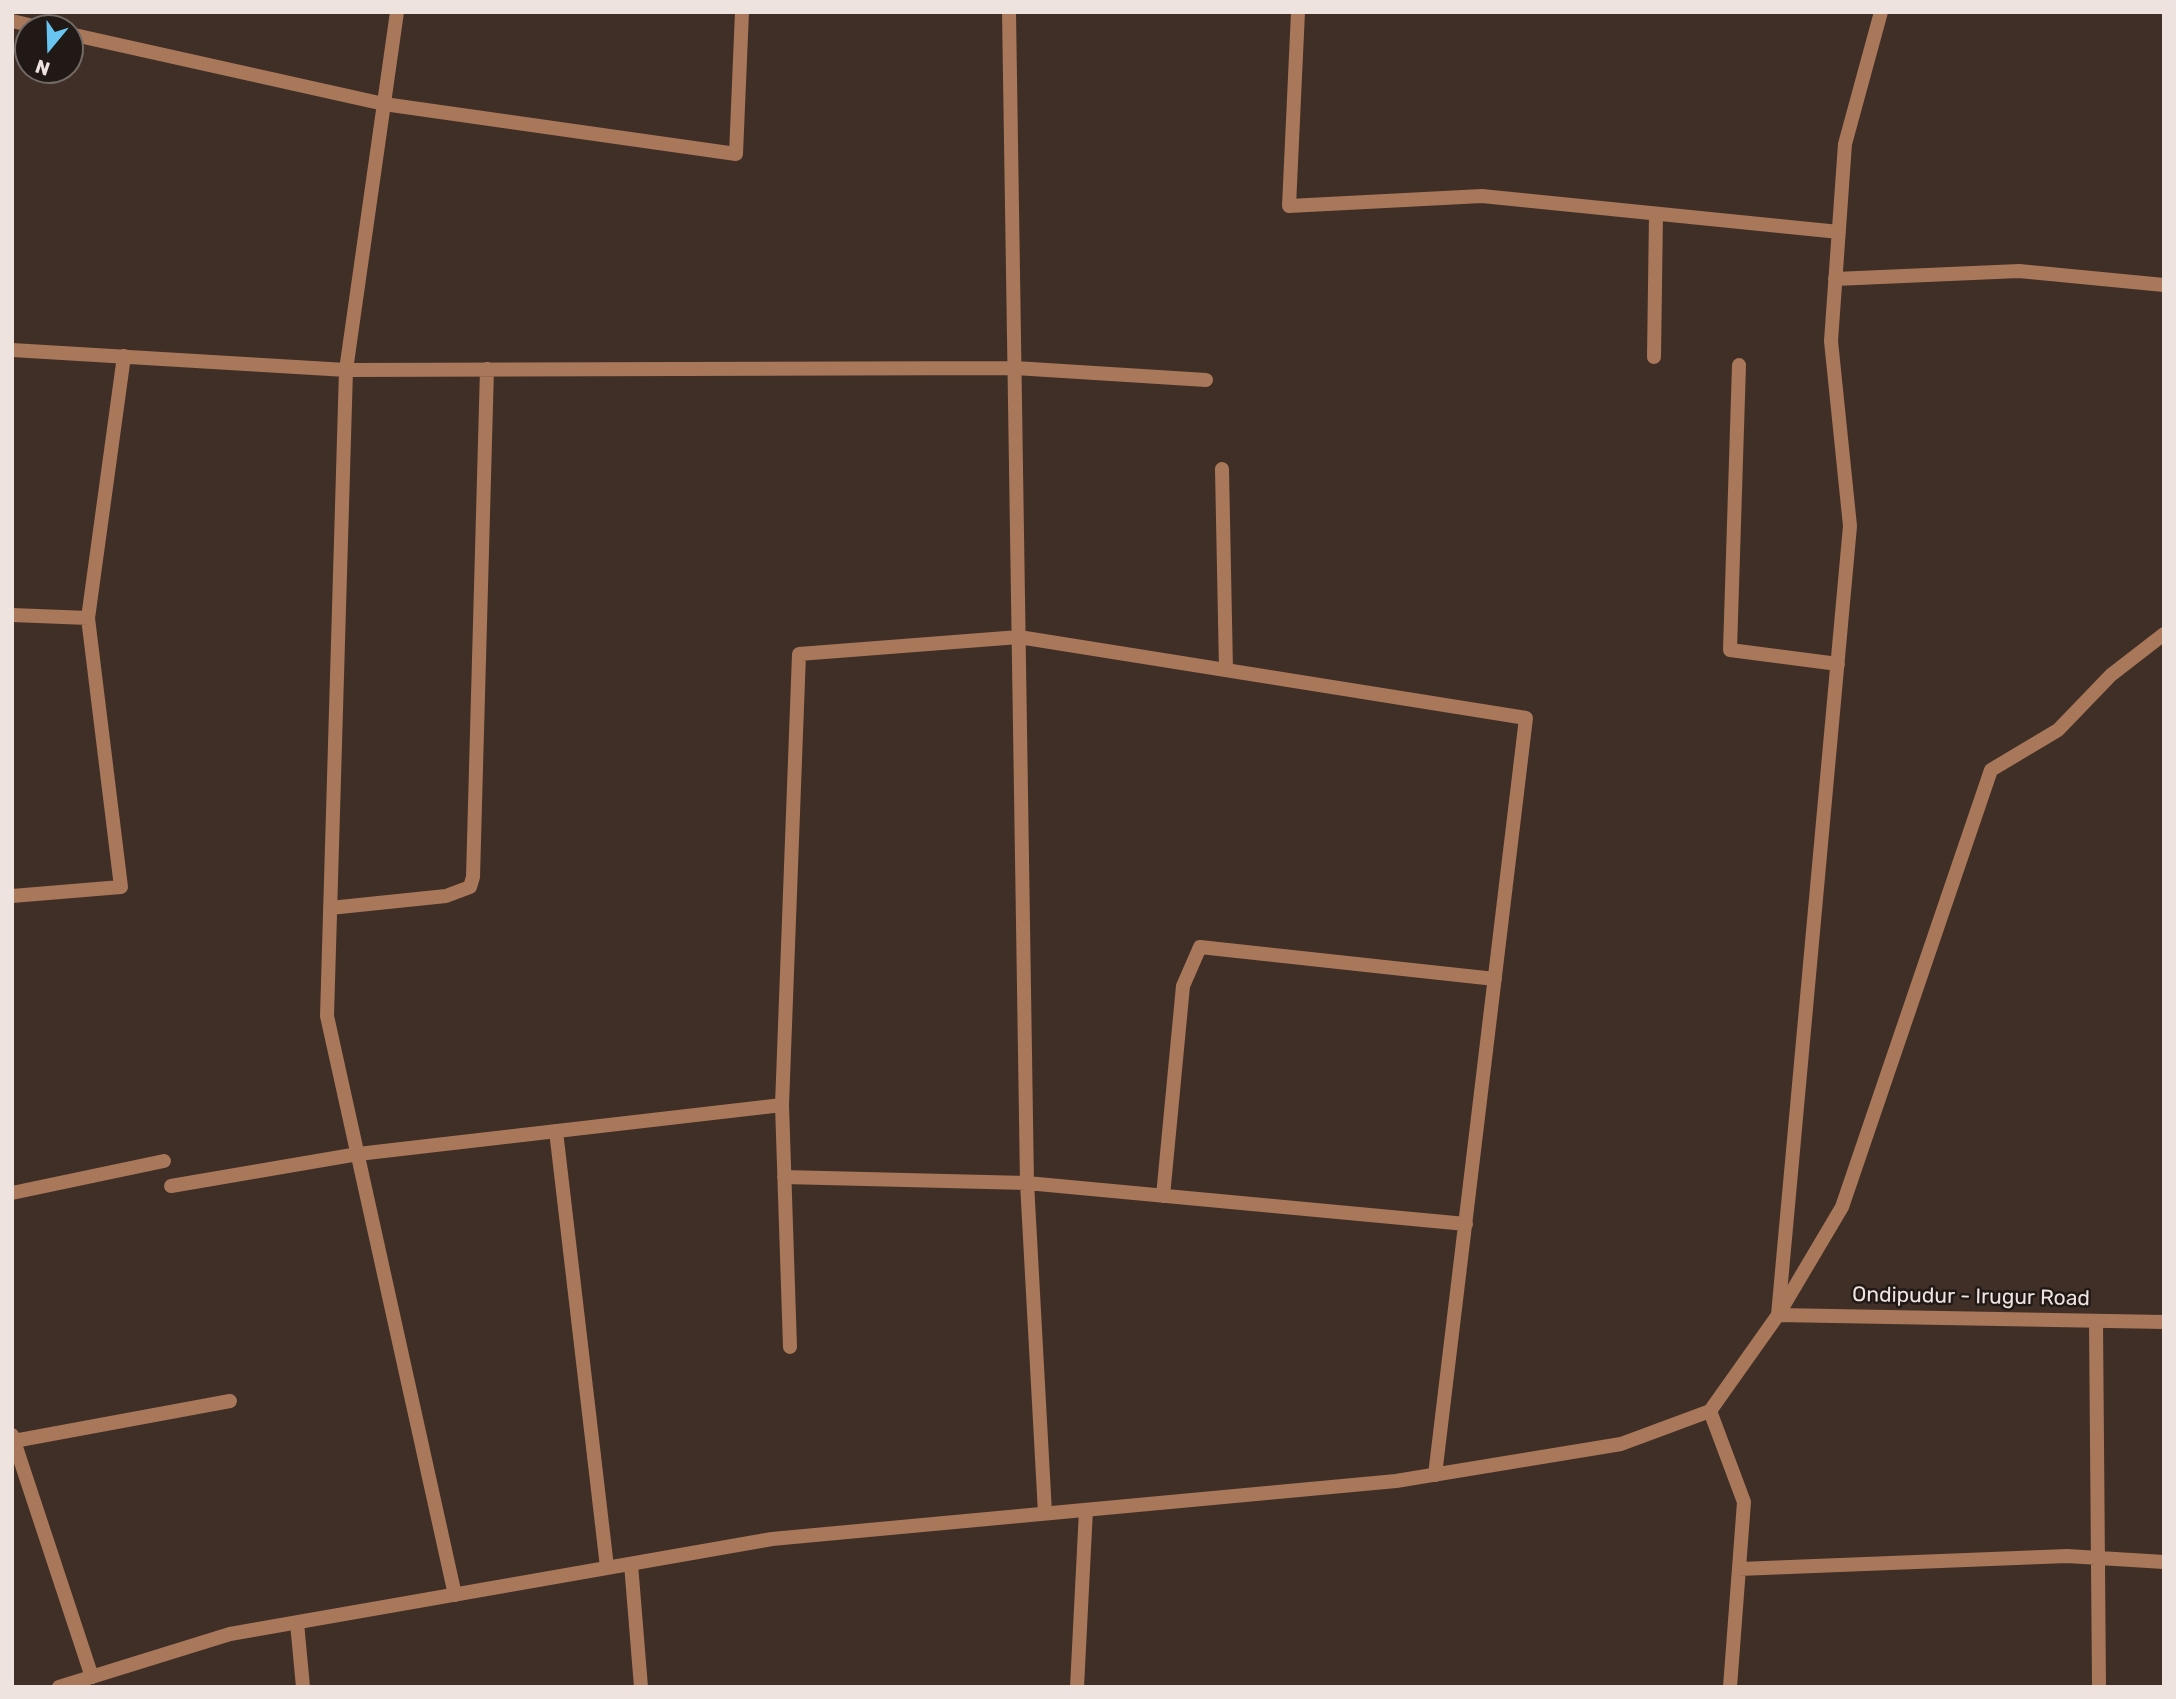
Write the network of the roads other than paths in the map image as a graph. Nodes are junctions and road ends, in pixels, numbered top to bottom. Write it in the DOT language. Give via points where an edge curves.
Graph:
graph roads {
  1 [pos="397,12"];
  2 [pos="743,12"];
  3 [pos="1009,12"];
  4 [pos="1298,12"];
  5 [pos="1881,12"];
  6 [pos="84,37"];
  7 [pos="384,104"];
  8 [pos="1656,214"];
  9 [pos="1839,232"];
  10 [pos="1835,278"];
  11 [pos="2164,285"];
  12 [pos="12,351"];
  13 [pos="124,356"];
  14 [pos="1654,356"];
  15 [pos="1739,365"];
  16 [pos="487,369"];
  17 [pos="1015,369"];
  18 [pos="346,370"];
  19 [pos="1206,380"];
  20 [pos="1222,469"];
  21 [pos="12,615"];
  22 [pos="88,618"];
  23 [pos="2164,634"];
  24 [pos="1019,637"];
  25 [pos="1838,664"];
  26 [pos="1226,670"];
  27 [pos="12,896"];
  28 [pos="331,908"];
  29 [pos="1495,979"];
  30 [pos="782,1105"];
  31 [pos="556,1131"];
  32 [pos="358,1154"];
  33 [pos="164,1161"];
  34 [pos="784,1177"];
  35 [pos="1027,1184"];
  36 [pos="171,1186"];
  37 [pos="12,1193"];
  38 [pos="1163,1196"];
  39 [pos="1466,1224"];
  40 [pos="1778,1315"];
  41 [pos="2096,1321"];
  42 [pos="2164,1322"];
  43 [pos="790,1347"];
  44 [pos="230,1401"];
  45 [pos="1710,1411"];
  46 [pos="13,1438"];
  47 [pos="1435,1475"];
  48 [pos="1086,1510"];
  49 [pos="1045,1513"];
  50 [pos="2099,1558"];
  51 [pos="2164,1562"];
  52 [pos="631,1564"];
  53 [pos="607,1567"];
  54 [pos="1739,1569"];
  55 [pos="455,1595"];
  56 [pos="297,1623"];
  57 [pos="92,1677"];
  58 [pos="59,1687"];
  59 [pos="303,1687"];
  60 [pos="641,1687"];
  61 [pos="1077,1687"];
  62 [pos="1730,1687"];
  63 [pos="2099,1687"];
  1 -- 7 [label="street"];
  2 -- 7 [label="street" via="736,154"];
  3 -- 17 [label="street"];
  4 -- 8 [label="street" via="1289,206 1482,196"];
  5 -- 9 [label="street" via="1845,144"];
  6 -- 7 [label="street"];
  7 -- 18 [label="street"];
  8 -- 9 [label="street"];
  8 -- 14 [label="street"];
  9 -- 10 [label="street"];
  10 -- 11 [label="street" via="2019,271"];
  10 -- 25 [label="street" via="1830,341 1850,526"];
  12 -- 13 [label="street"];
  13 -- 18 [label="street"];
  13 -- 22 [label="street"];
  15 -- 25 [label="street" via="1730,650"];
  16 -- 17 [label="street"];
  16 -- 18 [label="street"];
  16 -- 28 [label="street" via="473,877 470,887 446,896"];
  17 -- 19 [label="street"];
  17 -- 24 [label="street"];
  18 -- 28 [label="street"];
  20 -- 26 [label="street"];
  21 -- 22 [label="street"];
  22 -- 27 [label="street" via="121,887"];
  23 -- 40 [label="street" via="2111,675 2058,730 1991,770 1842,1208"];
  24 -- 26 [label="street"];
  24 -- 30 [label="street" via="799,654"];
  24 -- 35 [label="street"];
  25 -- 40 [label="street"];
  26 -- 29 [label="street" via="1526,719"];
  28 -- 32 [label="street" via="327,1016"];
  29 -- 38 [label="street" via="1200,947 1183,986"];
  29 -- 39 [label="street"];
  30 -- 31 [label="street"];
  30 -- 34 [label="street"];
  31 -- 32 [label="street"];
  31 -- 53 [label="street"];
  32 -- 36 [label="street"];
  32 -- 55 [label="street"];
  33 -- 37 [label="street"];
  34 -- 35 [label="street"];
  34 -- 43 [label="street"];
  35 -- 38 [label="street"];
  35 -- 49 [label="street"];
  38 -- 39 [label="street"];
  39 -- 47 [label="street"];
  40 -- 41 [label="street, Ondipudur - Irugur Road"];
  40 -- 45 [label="street"];
  41 -- 42 [label="street, Ondipudur - Irugur Road"];
  41 -- 50 [label="street"];
  44 -- 46 [label="street"];
  45 -- 47 [label="street" via="1621,1444"];
  45 -- 54 [label="street" via="1744,1502"];
  46 -- 57 [label="street"];
  47 -- 48 [label="street"];
  48 -- 49 [label="street"];
  48 -- 61 [label="street"];
  49 -- 52 [label="street" via="772,1539"];
  50 -- 51 [label="street"];
  50 -- 54 [label="street"];
  50 -- 63 [label="street"];
  52 -- 53 [label="street"];
  52 -- 60 [label="street"];
  53 -- 55 [label="street"];
  54 -- 62 [label="street"];
  55 -- 56 [label="street"];
  56 -- 57 [label="street" via="230,1634"];
  56 -- 59 [label="street"];
  57 -- 58 [label="street"];
}
